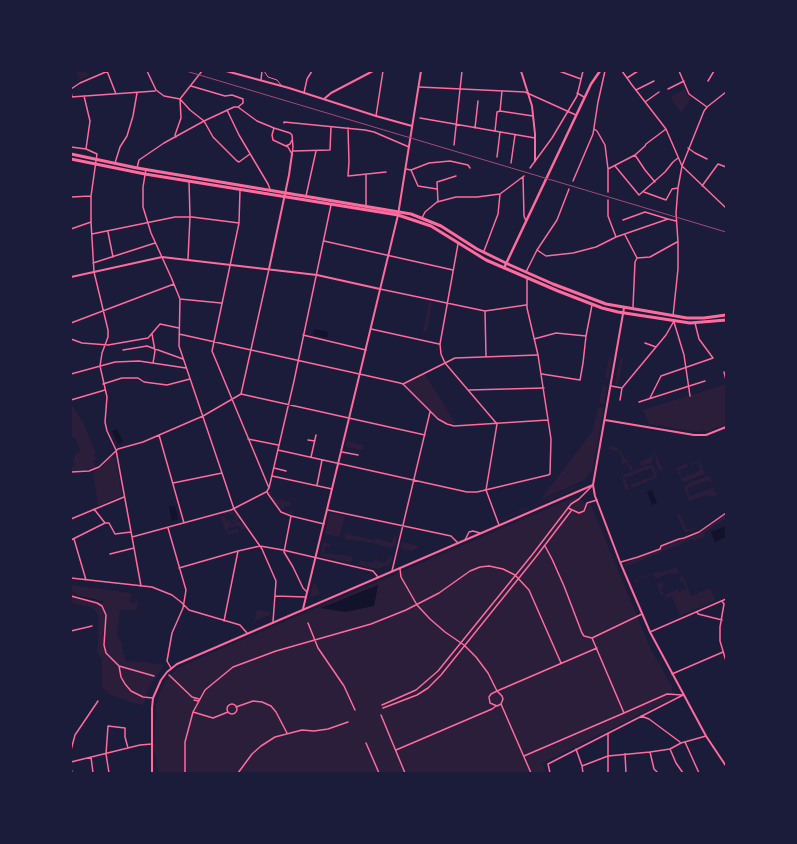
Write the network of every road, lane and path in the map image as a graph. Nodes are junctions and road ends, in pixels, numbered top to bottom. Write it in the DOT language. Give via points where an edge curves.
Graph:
graph roads {
  1 [pos="108,71"];
  2 [pos="147,71"];
  3 [pos="202,71"];
  4 [pos="226,71"];
  5 [pos="238,71"];
  6 [pos="263,71"];
  7 [pos="312,71"];
  8 [pos="373,71"];
  9 [pos="383,71"];
  10 [pos="422,71"];
  11 [pos="462,71"];
  12 [pos="521,71"];
  13 [pos="559,71"];
  14 [pos="583,71"];
  15 [pos="600,71"];
  16 [pos="605,71"];
  17 [pos="622,71"];
  18 [pos="638,71"];
  19 [pos="679,71"];
  20 [pos="714,71"];
  21 [pos="236,73"];
  22 [pos="627,78"];
  23 [pos="581,79"];
  24 [pos="261,80"];
  25 [pos="654,81"];
  26 [pos="684,81"];
  27 [pos="708,81"];
  28 [pos="191,86"];
  29 [pos="281,86"];
  30 [pos="419,87"];
  31 [pos="71,89"];
  32 [pos="460,89"];
  33 [pos="668,89"];
  34 [pos="156,90"];
  35 [pos="636,90"];
  36 [pos="502,91"];
  37 [pos="71,92"];
  38 [pos="528,92"];
  39 [pos="659,92"];
  40 [pos="726,92"];
  41 [pos="137,93"];
  42 [pos="304,93"];
  43 [pos="577,93"];
  44 [pos="116,94"];
  45 [pos="84,96"];
  46 [pos="72,97"];
  47 [pos="585,98"];
  48 [pos="180,99"];
  49 [pos="324,99"];
  50 [pos="478,101"];
  51 [pos="645,102"];
  52 [pos="238,107"];
  53 [pos="707,107"];
  54 [pos="227,110"];
  55 [pos="500,111"];
  56 [pos="567,111"];
  57 [pos="576,115"];
  58 [pos="376,116"];
  59 [pos="533,116"];
  60 [pos="420,118"];
  61 [pos="204,121"];
  62 [pos="284,123"];
  63 [pos="456,125"];
  64 [pos="331,126"];
  65 [pos="412,126"];
  66 [pos="274,128"];
  67 [pos="348,128"];
  68 [pos="475,128"];
  69 [pos="594,129"];
  70 [pos="666,129"];
  71 [pos="495,131"];
  72 [pos="500,132"];
  73 [pos="515,135"];
  74 [pos="176,137"];
  75 [pos="535,138"];
  76 [pos="293,139"];
  77 [pos="454,145"];
  78 [pos="286,146"];
  79 [pos="71,147"];
  80 [pos="409,147"];
  81 [pos="688,148"];
  82 [pos="86,149"];
  83 [pos="292,150"];
  84 [pos="316,151"];
  85 [pos="71,154"];
  86 [pos="250,154"];
  87 [pos="292,154"];
  88 [pos="635,155"];
  89 [pos="497,157"];
  90 [pos="678,158"];
  91 [pos="71,159"];
  92 [pos="707,159"];
  93 [pos="96,160"];
  94 [pos="535,161"];
  95 [pos="115,163"];
  96 [pos="511,163"];
  97 [pos="95,164"];
  98 [pos="615,166"];
  99 [pos="682,166"];
  100 [pos="726,167"];
  101 [pos="137,168"];
  102 [pos="470,168"];
  103 [pos="530,168"];
  104 [pos="146,169"];
  105 [pos="406,169"];
  106 [pos="608,169"];
  107 [pos="412,170"];
  108 [pos="386,172"];
  109 [pos="145,174"];
  110 [pos="366,174"];
  111 [pos="456,176"];
  112 [pos="189,181"];
  113 [pos="573,181"];
  114 [pos="655,182"];
  115 [pos="702,186"];
  116 [pos="678,188"];
  117 [pos="437,189"];
  118 [pos="568,189"];
  119 [pos="240,190"];
  120 [pos="270,190"];
  121 [pos="285,192"];
  122 [pos="608,192"];
  123 [pos="644,192"];
  124 [pos="500,194"];
  125 [pos="90,196"];
  126 [pos="306,196"];
  127 [pos="71,197"];
  128 [pos="284,197"];
  129 [pos="608,200"];
  130 [pos="438,202"];
  131 [pos="331,205"];
  132 [pos="366,206"];
  133 [pos="726,208"];
  134 [pos="399,213"];
  135 [pos="190,217"];
  136 [pos="422,218"];
  137 [pos="668,219"];
  138 [pos="622,220"];
  139 [pos="526,221"];
  140 [pos="676,221"];
  141 [pos="91,222"];
  142 [pos="148,223"];
  143 [pos="239,223"];
  144 [pos="71,229"];
  145 [pos="108,232"];
  146 [pos="92,234"];
  147 [pos="625,235"];
  148 [pos="616,237"];
  149 [pos="324,241"];
  150 [pos="678,242"];
  151 [pos="155,243"];
  152 [pos="459,243"];
  153 [pos="538,250"];
  154 [pos="484,253"];
  155 [pos="162,256"];
  156 [pos="388,256"];
  157 [pos="113,257"];
  158 [pos="637,258"];
  159 [pos="188,260"];
  160 [pos="93,263"];
  161 [pos="506,263"];
  162 [pos="231,265"];
  163 [pos="504,268"];
  164 [pos="269,269"];
  165 [pos="454,270"];
  166 [pos="94,272"];
  167 [pos="526,272"];
  168 [pos="317,275"];
  169 [pos="71,277"];
  170 [pos="527,278"];
  171 [pos="174,284"];
  172 [pos="380,289"];
  173 [pos="180,299"];
  174 [pos="222,303"];
  175 [pos="448,304"];
  176 [pos="526,305"];
  177 [pos="592,305"];
  178 [pos="624,308"];
  179 [pos="633,309"];
  180 [pos="104,311"];
  181 [pos="485,311"];
  182 [pos="624,313"];
  183 [pos="726,315"];
  184 [pos="673,316"];
  185 [pos="726,320"];
  186 [pos="674,321"];
  187 [pos="71,323"];
  188 [pos="695,323"];
  189 [pos="179,328"];
  190 [pos="371,329"];
  191 [pos="152,333"];
  192 [pos="179,334"];
  193 [pos="303,335"];
  194 [pos="586,336"];
  195 [pos="71,339"];
  196 [pos="534,339"];
  197 [pos="214,341"];
  198 [pos="440,344"];
  199 [pos="645,344"];
  200 [pos="105,345"];
  201 [pos="656,347"];
  202 [pos="155,348"];
  203 [pos="251,349"];
  204 [pos="124,350"];
  205 [pos="366,350"];
  206 [pos="538,355"];
  207 [pos="486,357"];
  208 [pos="183,359"];
  209 [pos="298,360"];
  210 [pos="153,363"];
  211 [pos="445,363"];
  212 [pos="100,366"];
  213 [pos="686,367"];
  214 [pos="186,368"];
  215 [pos="724,372"];
  216 [pos="71,374"];
  217 [pos="360,374"];
  218 [pos="542,374"];
  219 [pos="190,379"];
  220 [pos="726,380"];
  221 [pos="705,381"];
  222 [pos="104,384"];
  223 [pos="403,384"];
  224 [pos="611,386"];
  225 [pos="688,386"];
  226 [pos="544,388"];
  227 [pos="622,388"];
  228 [pos="105,390"];
  229 [pos="469,390"];
  230 [pos="241,394"];
  231 [pos="690,396"];
  232 [pos="650,398"];
  233 [pos="232,399"];
  234 [pos="71,400"];
  235 [pos="620,400"];
  236 [pos="639,402"];
  237 [pos="288,405"];
  238 [pos="430,412"];
  239 [pos="203,416"];
  240 [pos="349,418"];
  241 [pos="548,420"];
  242 [pos="605,420"];
  243 [pos="497,424"];
  244 [pos="726,427"];
  245 [pos="159,435"];
  246 [pos="316,435"];
  247 [pos="425,435"];
  248 [pos="248,439"];
  249 [pos="308,440"];
  250 [pos="315,441"];
  251 [pos="279,445"];
  252 [pos="116,450"];
  253 [pos="278,450"];
  254 [pos="342,452"];
  255 [pos="358,455"];
  256 [pos="311,457"];
  257 [pos="322,460"];
  258 [pos="339,463"];
  259 [pos="274,468"];
  260 [pos="286,471"];
  261 [pos="71,472"];
  262 [pos="222,473"];
  263 [pos="272,476"];
  264 [pos="414,480"];
  265 [pos="173,483"];
  266 [pos="593,485"];
  267 [pos="316,486"];
  268 [pos="269,488"];
  269 [pos="332,489"];
  270 [pos="486,490"];
  271 [pos="267,491"];
  272 [pos="124,497"];
  273 [pos="597,500"];
  274 [pos="568,508"];
  275 [pos="94,509"];
  276 [pos="234,509"];
  277 [pos="328,510"];
  278 [pos="571,511"];
  279 [pos="726,513"];
  280 [pos="291,516"];
  281 [pos="71,519"];
  282 [pos="105,523"];
  283 [pos="184,523"];
  284 [pos="324,524"];
  285 [pos="499,525"];
  286 [pos="403,526"];
  287 [pos="168,528"];
  288 [pos="131,532"];
  289 [pos="480,533"];
  290 [pos="132,537"];
  291 [pos="74,539"];
  292 [pos="71,540"];
  293 [pos="465,540"];
  294 [pos="458,543"];
  295 [pos="544,545"];
  296 [pos="260,546"];
  297 [pos="134,548"];
  298 [pos="283,550"];
  299 [pos="238,551"];
  300 [pos="110,554"];
  301 [pos="316,557"];
  302 [pos="620,562"];
  303 [pos="179,568"];
  304 [pos="400,568"];
  305 [pos="392,571"];
  306 [pos="515,575"];
  307 [pos="378,577"];
  308 [pos="71,578"];
  309 [pos="518,578"];
  310 [pos="86,580"];
  311 [pos="141,586"];
  312 [pos="307,592"];
  313 [pos="71,596"];
  314 [pos="275,596"];
  315 [pos="306,597"];
  316 [pos="726,599"];
  317 [pos="722,600"];
  318 [pos="184,605"];
  319 [pos="417,605"];
  320 [pos="303,608"];
  321 [pos="697,612"];
  322 [pos="642,614"];
  323 [pos="722,616"];
  324 [pos="726,616"];
  325 [pos="722,620"];
  326 [pos="224,621"];
  327 [pos="273,622"];
  328 [pos="308,623"];
  329 [pos="92,626"];
  330 [pos="71,631"];
  331 [pos="650,632"];
  332 [pos="247,633"];
  333 [pos="592,638"];
  334 [pos="315,639"];
  335 [pos="460,642"];
  336 [pos="464,645"];
  337 [pos="597,648"];
  338 [pos="724,654"];
  339 [pos="726,661"];
  340 [pos="561,663"];
  341 [pos="119,666"];
  342 [pos="171,668"];
  343 [pos="672,674"];
  344 [pos="169,675"];
  345 [pos="154,676"];
  346 [pos="496,691"];
  347 [pos="683,695"];
  348 [pos="153,698"];
  349 [pos="194,700"];
  350 [pos="199,700"];
  351 [pos="98,701"];
  352 [pos="502,704"];
  353 [pos="382,705"];
  354 [pos="497,706"];
  355 [pos="236,707"];
  356 [pos="383,708"];
  357 [pos="355,710"];
  358 [pos="192,712"];
  359 [pos="228,712"];
  360 [pos="624,713"];
  361 [pos="381,715"];
  362 [pos="641,716"];
  363 [pos="348,722"];
  364 [pos="287,733"];
  365 [pos="608,733"];
  366 [pos="706,736"];
  367 [pos="685,741"];
  368 [pos="366,743"];
  369 [pos="681,743"];
  370 [pos="152,744"];
  371 [pos="128,748"];
  372 [pos="576,749"];
  373 [pos="670,749"];
  374 [pos="71,750"];
  375 [pos="396,750"];
  376 [pos="650,752"];
  377 [pos="106,754"];
  378 [pos="625,754"];
  379 [pos="524,756"];
  380 [pos="608,756"];
  381 [pos="90,757"];
  382 [pos="71,762"];
  383 [pos="582,766"];
  384 [pos="726,766"];
  385 [pos="71,768"];
  386 [pos="72,773"];
  387 [pos="93,773"];
  388 [pos="109,773"];
  389 [pos="152,773"];
  390 [pos="185,773"];
  391 [pos="238,773"];
  392 [pos="379,773"];
  393 [pos="405,773"];
  394 [pos="531,773"];
  395 [pos="550,773"];
  396 [pos="584,773"];
  397 [pos="608,773"];
  398 [pos="626,773"];
  399 [pos="658,773"];
  400 [pos="683,773"];
  401 [pos="700,773"];
  1 -- 31 [label="street"];
  1 -- 44 [label="street"];
  2 -- 34 [label="street"];
  3 -- 28 [label="street"];
  4 -- 21 [label="street"];
  5 -- 21 [label="street"];
  6 -- 24 [label="street"];
  6 -- 29 [label="lane" via="268,77 277,80"];
  7 -- 42 [label="street"];
  8 -- 49 [label="street"];
  9 -- 58 [label="street"];
  10 -- 30 [label="street"];
  11 -- 32 [label="street"];
  12 -- 38 [label="street"];
  13 -- 23 [label="street"];
  14 -- 23 [label="street"];
  15 -- 47 [label="main road"];
  16 -- 69 [label="street"];
  17 -- 22 [label="street"];
  18 -- 22 [label="street"];
  19 -- 26 [label="street"];
  20 -- 27 [label="street"];
  21 -- 24 [label="street"];
  22 -- 35 [label="street"];
  23 -- 43 [label="street"];
  24 -- 29 [label="street"];
  25 -- 35 [label="street"];
  26 -- 33 [label="street"];
  26 -- 53 [label="street" via="689,94"];
  28 -- 48 [label="street"];
  28 -- 52 [label="street" via="243,99 243,103"];
  29 -- 42 [label="street"];
  30 -- 32 [label="street"];
  30 -- 65 [label="street"];
  32 -- 36 [label="street"];
  32 -- 63 [label="street"];
  34 -- 41 [label="street"];
  34 -- 48 [label="street" via="164,96"];
  35 -- 51 [label="street"];
  36 -- 38 [label="street"];
  36 -- 55 [label="street"];
  37 -- 46 [label="street"];
  38 -- 56 [label="street"];
  38 -- 59 [label="street"];
  39 -- 51 [label="street"];
  40 -- 53 [label="street"];
  41 -- 44 [label="street"];
  41 -- 95 [label="street" via="127,136"];
  42 -- 49 [label="street"];
  43 -- 47 [label="street"];
  43 -- 56 [label="street"];
  44 -- 45 [label="street"];
  45 -- 46 [label="street"];
  45 -- 82 [label="street" via="90,121"];
  47 -- 57 [label="main road"];
  48 -- 61 [label="street"];
  48 -- 74 [label="street" via="181,118"];
  49 -- 58 [label="street"];
  50 -- 68 [label="street"];
  51 -- 70 [label="street"];
  52 -- 54 [label="street"];
  52 -- 66 [label="street" via="257,121"];
  53 -- 81 [label="street"];
  54 -- 61 [label="street"];
  54 -- 86 [label="street"];
  55 -- 59 [label="street"];
  55 -- 71 [label="street" via="497,112"];
  56 -- 57 [label="street"];
  56 -- 94 [label="street"];
  57 -- 139 [label="main road"];
  58 -- 65 [label="street"];
  59 -- 75 [label="street"];
  60 -- 63 [label="street"];
  61 -- 74 [label="street"];
  61 -- 86 [label="street" via="213,137 237,161"];
  62 -- 64 [label="street"];
  63 -- 68 [label="street"];
  63 -- 77 [label="street"];
  64 -- 67 [label="street"];
  64 -- 84 [label="street" via="330,150"];
  65 -- 80 [label="street"];
  66 -- 76 [label="street" via="290,133"];
  66 -- 78 [label="street" via="273,140"];
  67 -- 80 [label="street" via="374,132"];
  67 -- 110 [label="street" via="348,176"];
  68 -- 71 [label="street"];
  69 -- 106 [label="street" via="604,142"];
  69 -- 113 [label="street"];
  70 -- 88 [label="street"];
  70 -- 90 [label="street"];
  71 -- 72 [label="street"];
  72 -- 73 [label="street"];
  72 -- 89 [label="street"];
  73 -- 75 [label="street"];
  73 -- 96 [label="street"];
  74 -- 101 [label="street" via="139,160"];
  75 -- 94 [label="street"];
  76 -- 78 [label="street"];
  76 -- 83 [label="street"];
  78 -- 83 [label="street"];
  79 -- 82 [label="street"];
  80 -- 105 [label="street"];
  81 -- 92 [label="street"];
  81 -- 99 [label="street"];
  82 -- 93 [label="street" via="97,153"];
  83 -- 84 [label="street"];
  83 -- 87 [label="street"];
  84 -- 126 [label="street"];
  85 -- 93 [label="highway"];
  86 -- 120 [label="street"];
  87 -- 121 [label="street"];
  88 -- 98 [label="street"];
  88 -- 114 [label="street"];
  90 -- 99 [label="street"];
  90 -- 114 [label="street"];
  91 -- 97 [label="highway"];
  93 -- 95 [label="highway"];
  93 -- 97 [label="street"];
  94 -- 103 [label="street"];
  95 -- 101 [label="highway"];
  97 -- 109 [label="highway"];
  97 -- 125 [label="street"];
  98 -- 106 [label="street"];
  98 -- 123 [label="street" via="639,195"];
  99 -- 115 [label="street"];
  99 -- 116 [label="street"];
  100 -- 115 [label="street" via="718,164"];
  101 -- 104 [label="highway"];
  102 -- 107 [label="street" via="468,165 450,161 429,163"];
  104 -- 109 [label="street"];
  104 -- 120 [label="highway"];
  105 -- 107 [label="street"];
  105 -- 134 [label="street"];
  106 -- 122 [label="street"];
  107 -- 117 [label="street" via="418,186"];
  108 -- 110 [label="street"];
  109 -- 112 [label="highway"];
  109 -- 142 [label="street" via="144,207"];
  110 -- 132 [label="street"];
  111 -- 117 [label="street" via="437,182"];
  112 -- 119 [label="highway"];
  112 -- 135 [label="street"];
  114 -- 123 [label="street"];
  115 -- 133 [label="street"];
  116 -- 123 [label="street" via="672,189 666,200"];
  116 -- 140 [label="street"];
  117 -- 130 [label="street"];
  118 -- 153 [label="street" via="557,220"];
  119 -- 128 [label="highway"];
  119 -- 143 [label="street"];
  120 -- 121 [label="highway"];
  121 -- 126 [label="highway"];
  121 -- 128 [label="street"];
  124 -- 130 [label="street" via="456,197"];
  124 -- 139 [label="street" via="524,176"];
  124 -- 154 [label="street" via="498,214"];
  125 -- 127 [label="street"];
  125 -- 141 [label="street"];
  126 -- 132 [label="highway"];
  128 -- 131 [label="highway"];
  128 -- 164 [label="street"];
  129 -- 148 [label="street" via="608,216"];
  130 -- 136 [label="street" via="425,212"];
  131 -- 134 [label="highway"];
  131 -- 149 [label="street"];
  132 -- 134 [label="highway"];
  134 -- 136 [label="highway"];
  134 -- 152 [label="highway" via="432,226"];
  134 -- 156 [label="street"];
  135 -- 142 [label="street" via="175,217"];
  135 -- 143 [label="street"];
  135 -- 159 [label="street"];
  136 -- 154 [label="highway" via="441,226"];
  137 -- 138 [label="street" via="645,212"];
  137 -- 140 [label="street"];
  137 -- 147 [label="street"];
  139 -- 161 [label="main road"];
  140 -- 150 [label="street"];
  141 -- 144 [label="street"];
  141 -- 146 [label="street"];
  142 -- 145 [label="street"];
  142 -- 151 [label="street"];
  143 -- 162 [label="street"];
  145 -- 146 [label="street"];
  145 -- 157 [label="street"];
  146 -- 160 [label="street"];
  147 -- 148 [label="street"];
  147 -- 158 [label="street"];
  148 -- 153 [label="street" via="596,247 573,253 546,256"];
  149 -- 156 [label="street"];
  149 -- 168 [label="street"];
  150 -- 158 [label="street" via="650,257"];
  150 -- 184 [label="street"];
  151 -- 155 [label="street"];
  151 -- 157 [label="street"];
  152 -- 163 [label="highway"];
  152 -- 165 [label="street"];
  153 -- 167 [label="street"];
  154 -- 161 [label="highway"];
  155 -- 159 [label="street"];
  155 -- 166 [label="street"];
  155 -- 171 [label="street"];
  156 -- 165 [label="street"];
  156 -- 172 [label="street"];
  157 -- 160 [label="street"];
  158 -- 179 [label="street"];
  159 -- 162 [label="street"];
  160 -- 166 [label="street"];
  161 -- 163 [label="main road"];
  161 -- 167 [label="highway"];
  162 -- 164 [label="street"];
  162 -- 174 [label="street"];
  163 -- 170 [label="highway"];
  164 -- 168 [label="street"];
  164 -- 203 [label="street"];
  165 -- 175 [label="street"];
  166 -- 169 [label="street"];
  166 -- 180 [label="street"];
  167 -- 178 [label="highway" via="596,300"];
  168 -- 172 [label="street"];
  168 -- 193 [label="street"];
  170 -- 176 [label="street"];
  170 -- 177 [label="highway"];
  171 -- 173 [label="street"];
  171 -- 180 [label="street"];
  172 -- 175 [label="street"];
  172 -- 190 [label="street"];
  173 -- 174 [label="street"];
  173 -- 189 [label="street"];
  174 -- 197 [label="street"];
  175 -- 181 [label="street"];
  175 -- 198 [label="street"];
  176 -- 181 [label="street"];
  176 -- 196 [label="street"];
  177 -- 182 [label="highway"];
  177 -- 194 [label="street"];
  178 -- 179 [label="highway"];
  178 -- 182 [label="street"];
  179 -- 184 [label="highway"];
  180 -- 187 [label="street"];
  180 -- 200 [label="street" via="108,330"];
  181 -- 207 [label="street"];
  182 -- 186 [label="highway"];
  182 -- 224 [label="street"];
  183 -- 184 [label="highway" via="704,318"];
  185 -- 188 [label="highway"];
  186 -- 188 [label="highway"];
  186 -- 201 [label="street"];
  186 -- 213 [label="street"];
  188 -- 213 [label="street" via="699,339 712,358"];
  189 -- 191 [label="street" via="160,324"];
  189 -- 192 [label="street"];
  190 -- 198 [label="street"];
  190 -- 205 [label="street"];
  191 -- 200 [label="street" via="148,338"];
  191 -- 202 [label="street"];
  192 -- 197 [label="street"];
  192 -- 208 [label="street"];
  193 -- 205 [label="street"];
  193 -- 209 [label="street"];
  194 -- 196 [label="street" via="556,334"];
  194 -- 218 [label="street" via="580,380"];
  195 -- 200 [label="street" via="82,344"];
  196 -- 206 [label="street"];
  197 -- 203 [label="street"];
  197 -- 233 [label="street" via="212,351"];
  198 -- 211 [label="street"];
  199 -- 201 [label="street"];
  200 -- 212 [label="street"];
  201 -- 227 [label="street"];
  202 -- 204 [label="street" via="147,346"];
  202 -- 208 [label="street"];
  202 -- 210 [label="street"];
  203 -- 209 [label="street"];
  203 -- 230 [label="street"];
  205 -- 217 [label="street"];
  206 -- 207 [label="street"];
  206 -- 218 [label="street"];
  207 -- 211 [label="street" via="456,358"];
  208 -- 214 [label="street"];
  209 -- 217 [label="street"];
  209 -- 237 [label="street"];
  210 -- 212 [label="street" via="115,362"];
  210 -- 214 [label="street"];
  211 -- 223 [label="street"];
  211 -- 229 [label="street"];
  212 -- 216 [label="street"];
  212 -- 222 [label="street"];
  213 -- 225 [label="street"];
  213 -- 232 [label="street" via="661,376"];
  214 -- 219 [label="street"];
  215 -- 220 [label="street"];
  217 -- 223 [label="street"];
  217 -- 240 [label="street"];
  218 -- 226 [label="street"];
  219 -- 222 [label="street" via="167,385 144,382 138,378 122,378"];
  219 -- 239 [label="street"];
  221 -- 225 [label="street"];
  222 -- 228 [label="street"];
  223 -- 238 [label="street"];
  224 -- 227 [label="street"];
  224 -- 242 [label="street"];
  225 -- 231 [label="street"];
  225 -- 232 [label="street"];
  226 -- 229 [label="street"];
  226 -- 241 [label="street"];
  227 -- 235 [label="street"];
  228 -- 234 [label="street"];
  228 -- 252 [label="street" via="106,428"];
  229 -- 243 [label="street"];
  230 -- 233 [label="street"];
  230 -- 237 [label="street"];
  232 -- 236 [label="street"];
  233 -- 239 [label="street"];
  233 -- 248 [label="street"];
  237 -- 240 [label="street"];
  237 -- 251 [label="street"];
  238 -- 243 [label="street" via="447,424"];
  238 -- 247 [label="street"];
  239 -- 245 [label="street"];
  239 -- 262 [label="street"];
  240 -- 247 [label="street"];
  240 -- 254 [label="street"];
  241 -- 243 [label="street"];
  241 -- 270 [label="street" via="551,439 550,474"];
  242 -- 244 [label="street" via="694,435 706,435"];
  242 -- 266 [label="street"];
  243 -- 270 [label="street"];
  245 -- 252 [label="street"];
  245 -- 265 [label="street"];
  246 -- 250 [label="street"];
  247 -- 264 [label="street"];
  248 -- 251 [label="street"];
  248 -- 268 [label="street"];
  249 -- 250 [label="street"];
  250 -- 256 [label="street"];
  251 -- 253 [label="street"];
  252 -- 261 [label="street" via="99,467"];
  252 -- 272 [label="street"];
  253 -- 256 [label="street"];
  253 -- 259 [label="street"];
  254 -- 255 [label="street"];
  254 -- 258 [label="street"];
  256 -- 257 [label="street"];
  257 -- 258 [label="street"];
  257 -- 267 [label="street"];
  258 -- 264 [label="street"];
  258 -- 269 [label="street"];
  259 -- 260 [label="street"];
  259 -- 263 [label="street"];
  262 -- 265 [label="street"];
  262 -- 276 [label="street"];
  263 -- 267 [label="street"];
  263 -- 268 [label="street"];
  264 -- 270 [label="street" via="467,492"];
  264 -- 286 [label="street"];
  265 -- 283 [label="street"];
  266 -- 273 [label="street"];
  266 -- 274 [label="street"];
  266 -- 285 [label="street"];
  267 -- 269 [label="street"];
  268 -- 271 [label="street"];
  269 -- 277 [label="street"];
  270 -- 285 [label="street"];
  271 -- 276 [label="street"];
  271 -- 280 [label="street" via="281,512"];
  272 -- 275 [label="street"];
  272 -- 288 [label="street"];
  273 -- 278 [label="street" via="587,503 584,511"];
  273 -- 302 [label="street"];
  274 -- 278 [label="street"];
  274 -- 306 [label="street"];
  275 -- 281 [label="street"];
  275 -- 282 [label="street"];
  276 -- 283 [label="street"];
  276 -- 296 [label="street"];
  277 -- 284 [label="street"];
  277 -- 286 [label="street"];
  278 -- 295 [label="street"];
  279 -- 302 [label="street" via="699,532"];
  280 -- 284 [label="street"];
  280 -- 298 [label="street"];
  282 -- 288 [label="street" via="109,523 115,534"];
  282 -- 291 [label="street"];
  283 -- 287 [label="street"];
  284 -- 301 [label="street"];
  285 -- 289 [label="street"];
  286 -- 294 [label="street" via="451,536"];
  286 -- 305 [label="street"];
  287 -- 290 [label="street"];
  287 -- 303 [label="street"];
  288 -- 290 [label="street"];
  289 -- 293 [label="street"];
  289 -- 293 [label="street" via="470,532"];
  290 -- 297 [label="street"];
  291 -- 292 [label="street"];
  291 -- 310 [label="street"];
  293 -- 294 [label="street"];
  294 -- 304 [label="street"];
  295 -- 309 [label="street"];
  295 -- 333 [label="street" via="564,586 582,634"];
  296 -- 298 [label="street"];
  296 -- 299 [label="street"];
  296 -- 314 [label="street" via="276,581"];
  297 -- 300 [label="street"];
  297 -- 311 [label="street"];
  298 -- 301 [label="street"];
  298 -- 312 [label="street"];
  299 -- 303 [label="street"];
  299 -- 326 [label="street"];
  301 -- 307 [label="street" via="373,571"];
  301 -- 312 [label="street"];
  302 -- 322 [label="street"];
  303 -- 318 [label="street" via="186,590"];
  304 -- 305 [label="street"];
  304 -- 319 [label="street" via="401,577"];
  305 -- 307 [label="street"];
  306 -- 309 [label="street"];
  306 -- 319 [label="street" via="499,568 480,567"];
  306 -- 335 [label="street"];
  307 -- 320 [label="street"];
  308 -- 310 [label="street"];
  309 -- 336 [label="street"];
  309 -- 340 [label="street" via="532,596"];
  310 -- 311 [label="street"];
  311 -- 318 [label="street" via="165,592"];
  312 -- 315 [label="street"];
  313 -- 341 [label="street" via="97,603 104,608 104,648 107,655"];
  314 -- 315 [label="street"];
  314 -- 327 [label="street"];
  315 -- 320 [label="street"];
  316 -- 317 [label="street"];
  317 -- 321 [label="street"];
  317 -- 323 [label="street"];
  318 -- 326 [label="street" via="193,612"];
  318 -- 342 [label="street" via="172,633 167,661"];
  319 -- 334 [label="street" via="371,624"];
  319 -- 335 [label="street" via="444,632"];
  320 -- 327 [label="street"];
  321 -- 325 [label="street"];
  321 -- 331 [label="street"];
  322 -- 331 [label="street"];
  322 -- 333 [label="street"];
  323 -- 324 [label="street"];
  323 -- 325 [label="street"];
  325 -- 338 [label="street" via="720,642"];
  326 -- 332 [label="street" via="242,626"];
  327 -- 332 [label="street"];
  328 -- 334 [label="street"];
  329 -- 330 [label="street"];
  331 -- 343 [label="street"];
  332 -- 342 [label="street"];
  333 -- 337 [label="street"];
  334 -- 350 [label="street" via="232,667 205,690"];
  334 -- 357 [label="street" via="323,656 344,686"];
  335 -- 336 [label="street"];
  335 -- 353 [label="street" via="438,671 423,685"];
  336 -- 346 [label="street" via="488,674"];
  336 -- 356 [label="street" via="428,688"];
  337 -- 340 [label="street"];
  337 -- 360 [label="street"];
  338 -- 339 [label="street"];
  338 -- 343 [label="street"];
  340 -- 346 [label="street"];
  341 -- 345 [label="street"];
  341 -- 348 [label="street" via="121,677 131,691 143,697"];
  342 -- 348 [label="street" via="161,680"];
  343 -- 347 [label="street"];
  344 -- 350 [label="street" via="192,697"];
  346 -- 352 [label="street" via="502,696"];
  346 -- 354 [label="street" via="489,697 490,702"];
  347 -- 360 [label="street" via="667,694"];
  347 -- 362 [label="street"];
  347 -- 366 [label="street"];
  348 -- 370 [label="street"];
  349 -- 350 [label="street"];
  350 -- 358 [label="street"];
  351 -- 374 [label="street" via="76,735"];
  352 -- 354 [label="street"];
  352 -- 379 [label="street"];
  354 -- 375 [label="street"];
  355 -- 359 [label="street" via="235,714"];
  355 -- 359 [label="street" via="230,705 227,708"];
  355 -- 364 [label="street" via="253,701 271,706"];
  358 -- 359 [label="street" via="213,718"];
  358 -- 390 [label="street" via="185,742"];
  360 -- 379 [label="street"];
  361 -- 375 [label="street"];
  362 -- 365 [label="street"];
  362 -- 369 [label="street"];
  363 -- 364 [label="street" via="328,729"];
  364 -- 391 [label="street" via="261,746"];
  365 -- 372 [label="street"];
  365 -- 380 [label="street"];
  366 -- 367 [label="street"];
  366 -- 384 [label="street"];
  367 -- 369 [label="street"];
  367 -- 401 [label="street"];
  368 -- 392 [label="street"];
  369 -- 373 [label="street"];
  370 -- 371 [label="street"];
  370 -- 389 [label="street"];
  371 -- 377 [label="street"];
  371 -- 377 [label="street" via="125,728 109,726"];
  372 -- 383 [label="street"];
  372 -- 395 [label="street" via="548,764"];
  373 -- 376 [label="street"];
  373 -- 400 [label="street"];
  375 -- 393 [label="street"];
  376 -- 378 [label="street"];
  376 -- 399 [label="street" via="654,769"];
  377 -- 381 [label="street"];
  377 -- 388 [label="street"];
  378 -- 380 [label="street"];
  378 -- 398 [label="street"];
  379 -- 394 [label="street"];
  380 -- 383 [label="street"];
  380 -- 397 [label="street"];
  381 -- 382 [label="street"];
  381 -- 387 [label="street"];
  383 -- 396 [label="street"];
  385 -- 386 [label="street"];
}
